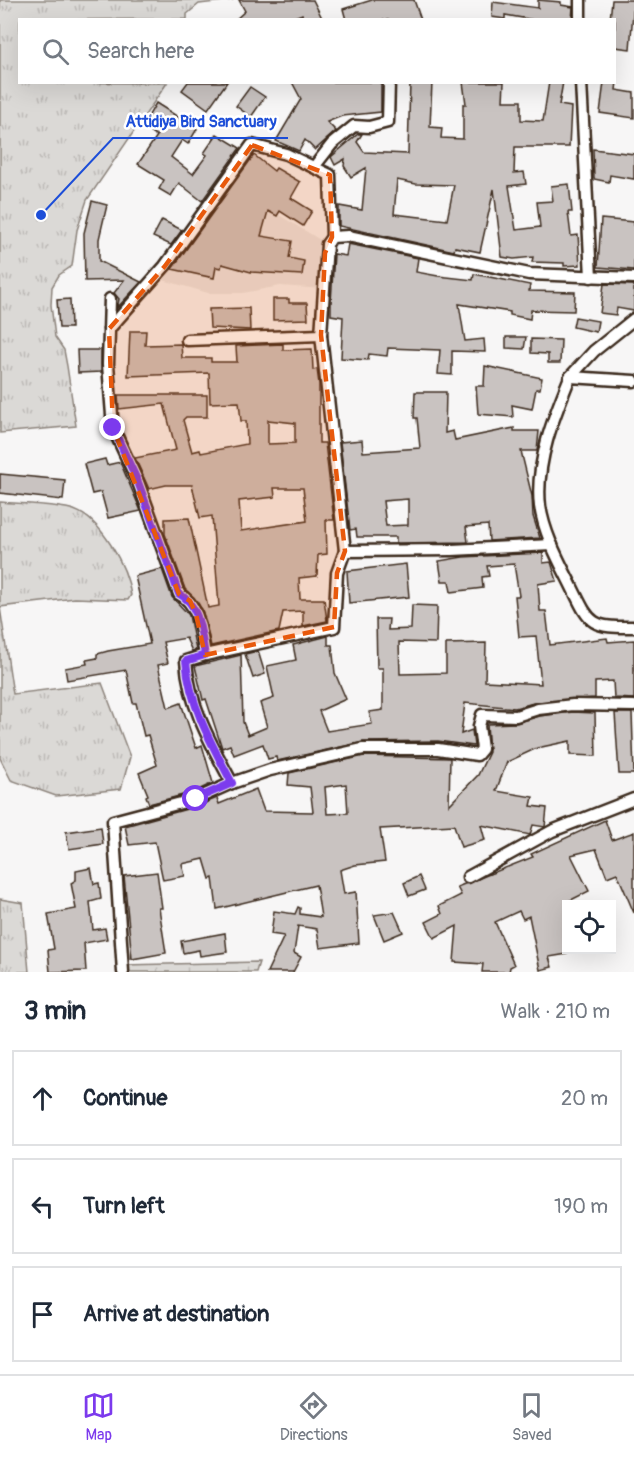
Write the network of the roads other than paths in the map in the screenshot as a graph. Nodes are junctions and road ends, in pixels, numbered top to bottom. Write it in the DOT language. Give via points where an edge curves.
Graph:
graph roads {
  1 [pos="580,0"];
  2 [pos="579,18"];
  3 [pos="389,84"];
  4 [pos="581,84"];
  5 [pos="314,167"];
  6 [pos="332,237"];
  7 [pos="591,277"];
  8 [pos="634,278"];
  9 [pos="110,299"];
  10 [pos="634,319"];
  11 [pos="109,329"];
  12 [pos="321,335"];
  13 [pos="187,340"];
  14 [pos="570,377"];
  15 [pos="634,381"];
  16 [pos="552,545"];
  17 [pos="345,551"];
  18 [pos="634,627"];
  19 [pos="205,655"];
  20 [pos="634,706"];
  21 [pos="232,783"];
  22 [pos="634,799"];
  23 [pos="468,877"];
  24 [pos="123,972"];
  1 -- 2 [label="street"];
  3 -- 5 [label="street" via="388,122 354,126 332,144"];
  4 -- 7 [label="street"];
  5 -- 6 [label="street" via="330,175"];
  5 -- 11 [label="street" via="252,145 165,266"];
  6 -- 7 [label="street" via="348,236 529,274"];
  6 -- 12 [label="street" via="326,253"];
  7 -- 8 [label="street"];
  9 -- 11 [label="street"];
  10 -- 14 [label="street"];
  11 -- 19 [label="street" via="113,428 138,482 179,594 190,601 196,614"];
  12 -- 13 [label="street"];
  12 -- 17 [label="street"];
  14 -- 15 [label="street"];
  14 -- 16 [label="street" via="555,414 540,482 540,505"];
  16 -- 17 [label="street"];
  16 -- 18 [label="street" via="580,604 597,625"];
  17 -- 19 [label="street" via="337,573 334,627"];
  19 -- 21 [label="street" via="186,661 190,692 201,723"];
  20 -- 21 [label="street" via="573,705 516,716 482,715 478,726 482,749 477,755 438,749 363,749 270,770"];
  21 -- 24 [label="street" via="196,799 113,821"];
  22 -- 23 [label="street" via="552,831"];
}
